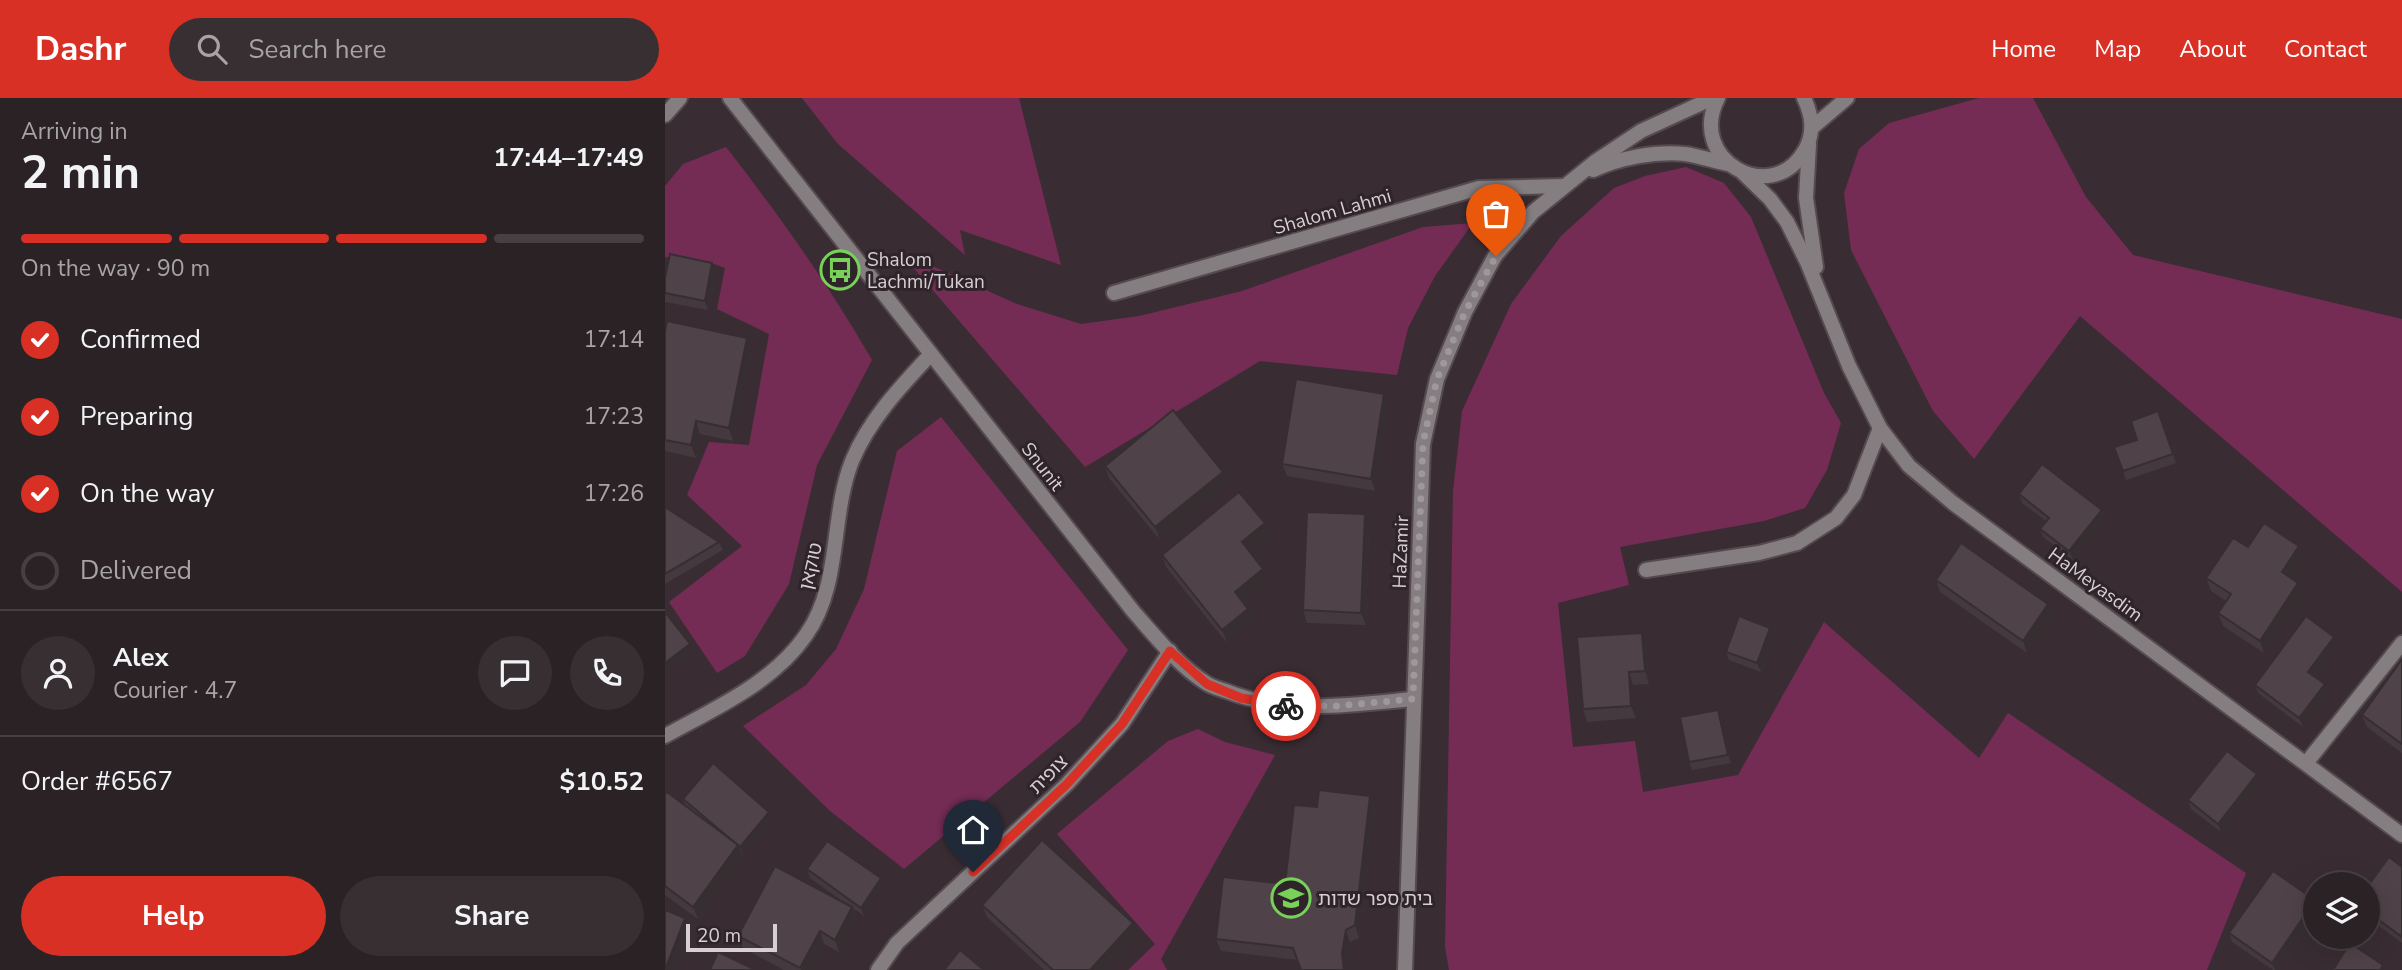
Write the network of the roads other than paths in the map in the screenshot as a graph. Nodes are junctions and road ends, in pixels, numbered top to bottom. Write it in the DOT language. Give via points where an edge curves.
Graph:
graph roads {
  1 [pos="680,98"];
  2 [pos="730,98"];
  3 [pos="1716,98"];
  4 [pos="1804,98"];
  5 [pos="1847,98"];
  6 [pos="665,115"];
  7 [pos="1813,127"];
  8 [pos="1809,144"];
  9 [pos="1728,164"];
  10 [pos="1743,173"];
  11 [pos="1566,183"];
  12 [pos="1114,293"];
  13 [pos="1826,313"];
  14 [pos="931,354"];
  15 [pos="1880,428"];
  16 [pos="1646,569"];
  17 [pos="2402,643"];
  18 [pos="1170,651"];
  19 [pos="1413,699"];
  20 [pos="665,736"];
  21 [pos="2307,762"];
  22 [pos="2402,835"];
  23 [pos="878,970"];
  24 [pos="1405,970"];
  1 -- 6 [label="street"];
  2 -- 14 [label="street, Snunit"];
  3 -- 9 [label="street" via="1712,138"];
  3 -- 11 [label="street, HaZamir" via="1641,131"];
  4 -- 7 [label="street"];
  5 -- 7 [label="street"];
  7 -- 8 [label="street, HaMeyasdim"];
  8 -- 10 [label="street" via="1801,158 1774,175"];
  8 -- 13 [label="street, HaMeyasdim" via="1806,198"];
  9 -- 10 [label="street, HaMeyasdim"];
  9 -- 11 [label="street, HaZamir" via="1684,154 1639,156 1607,164"];
  10 -- 13 [label="street, HaMeyasdim" via="1787,222"];
  11 -- 12 [label="street, Shalom Lahmi" via="1479,188"];
  11 -- 19 [label="street, HaZamir" via="1532,212 1496,256 1465,312 1437,379 1423,443"];
  13 -- 15 [label="street, HaMeyasdim"];
  14 -- 18 [label="street, Snunit" via="1133,611"];
  14 -- 20 [label="street, טוקאן" via="894,393 852,461 825,594 808,633 788,657 752,686"];
  15 -- 16 [label="street" via="1854,495 1836,518 1797,543"];
  15 -- 21 [label="street, HaMeyasdim" via="1909,466 1953,503"];
  17 -- 21 [label="street"];
  18 -- 19 [label="street, Snunit" via="1207,684 1241,698 1284,706"];
  18 -- 23 [label="street, צופית" via="1122,724 1067,784 897,943"];
  19 -- 24 [label="street, HaZamir"];
  21 -- 22 [label="street, HaMeyasdim"];
}
